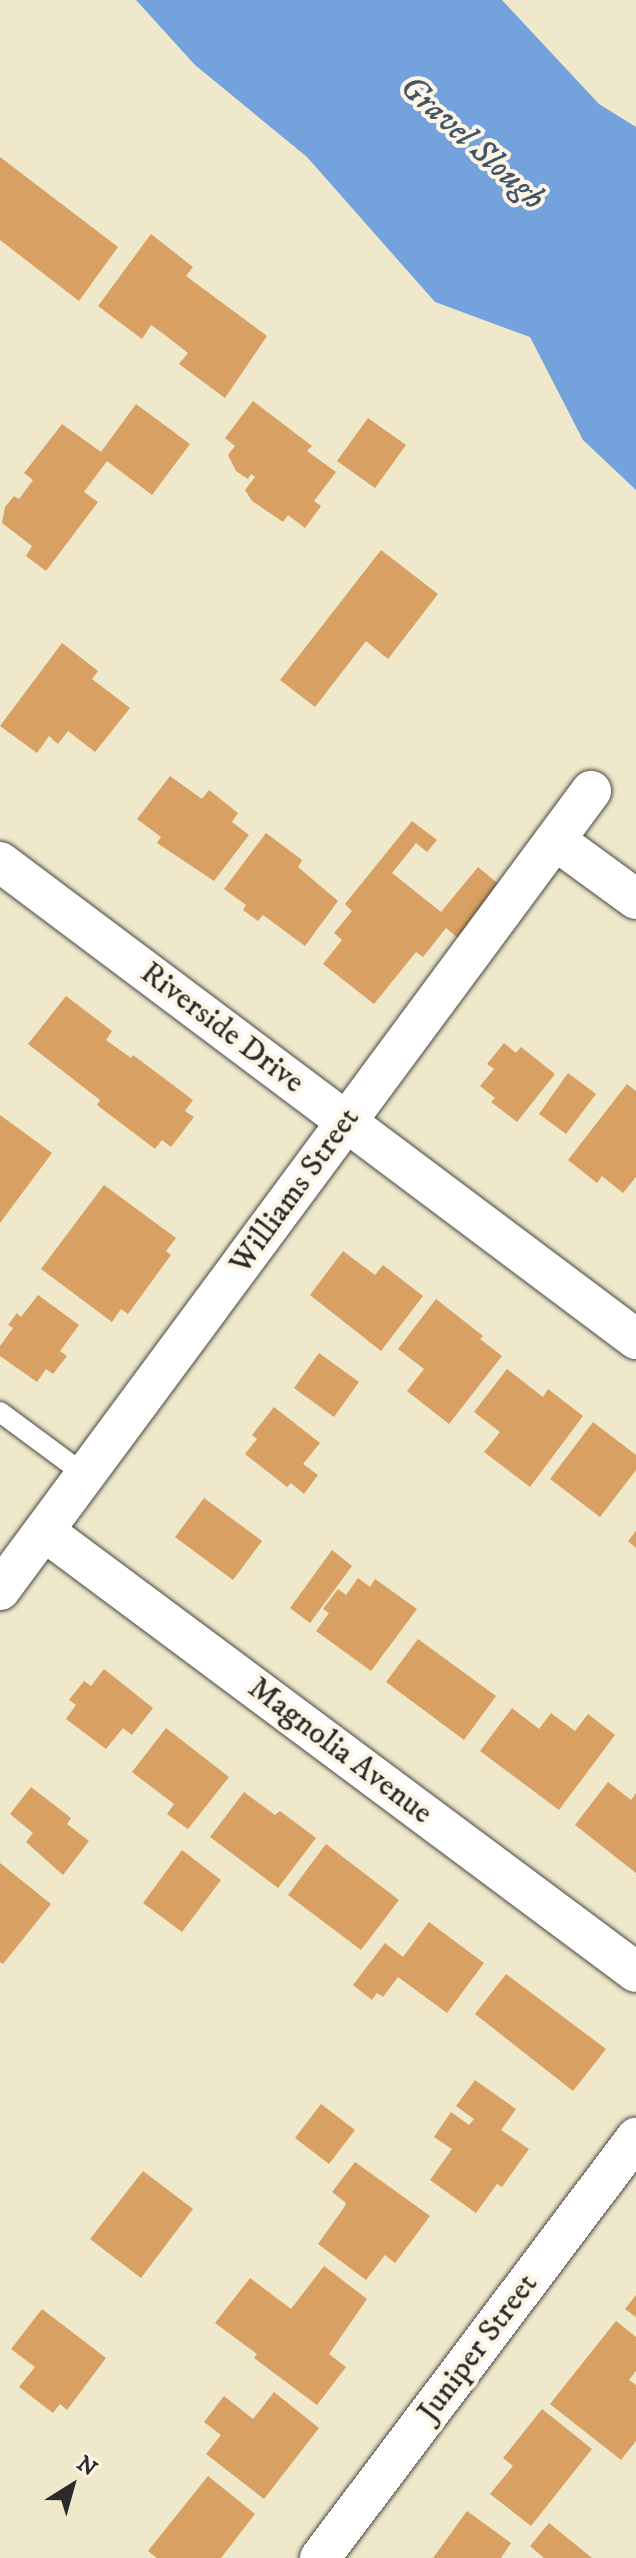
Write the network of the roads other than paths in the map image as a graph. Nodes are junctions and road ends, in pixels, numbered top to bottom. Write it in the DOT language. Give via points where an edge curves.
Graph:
graph roads {
  1 [pos="591,791"];
  2 [pos="555,840"];
  3 [pos="0,862"];
  4 [pos="636,899"];
  5 [pos="346,1122"];
  6 [pos="636,1339"];
  7 [pos="0,1412"];
  8 [pos="85,1475"];
  9 [pos="44,1531"];
  10 [pos="0,1590"];
  11 [pos="636,1972"];
  12 [pos="636,2138"];
  13 [pos="320,2558"];
  1 -- 2 [label="street, Williams Street"];
  2 -- 4 [label="street"];
  2 -- 5 [label="street, Williams Street"];
  3 -- 5 [label="street, Riverside Drive"];
  5 -- 6 [label="street, Riverside Drive"];
  5 -- 8 [label="street, Williams Street"];
  7 -- 8 [label="lane"];
  8 -- 9 [label="street, Williams Street"];
  9 -- 10 [label="street, Williams Street"];
  9 -- 11 [label="street, Magnolia Avenue"];
  12 -- 13 [label="street, Juniper Street"];
}
